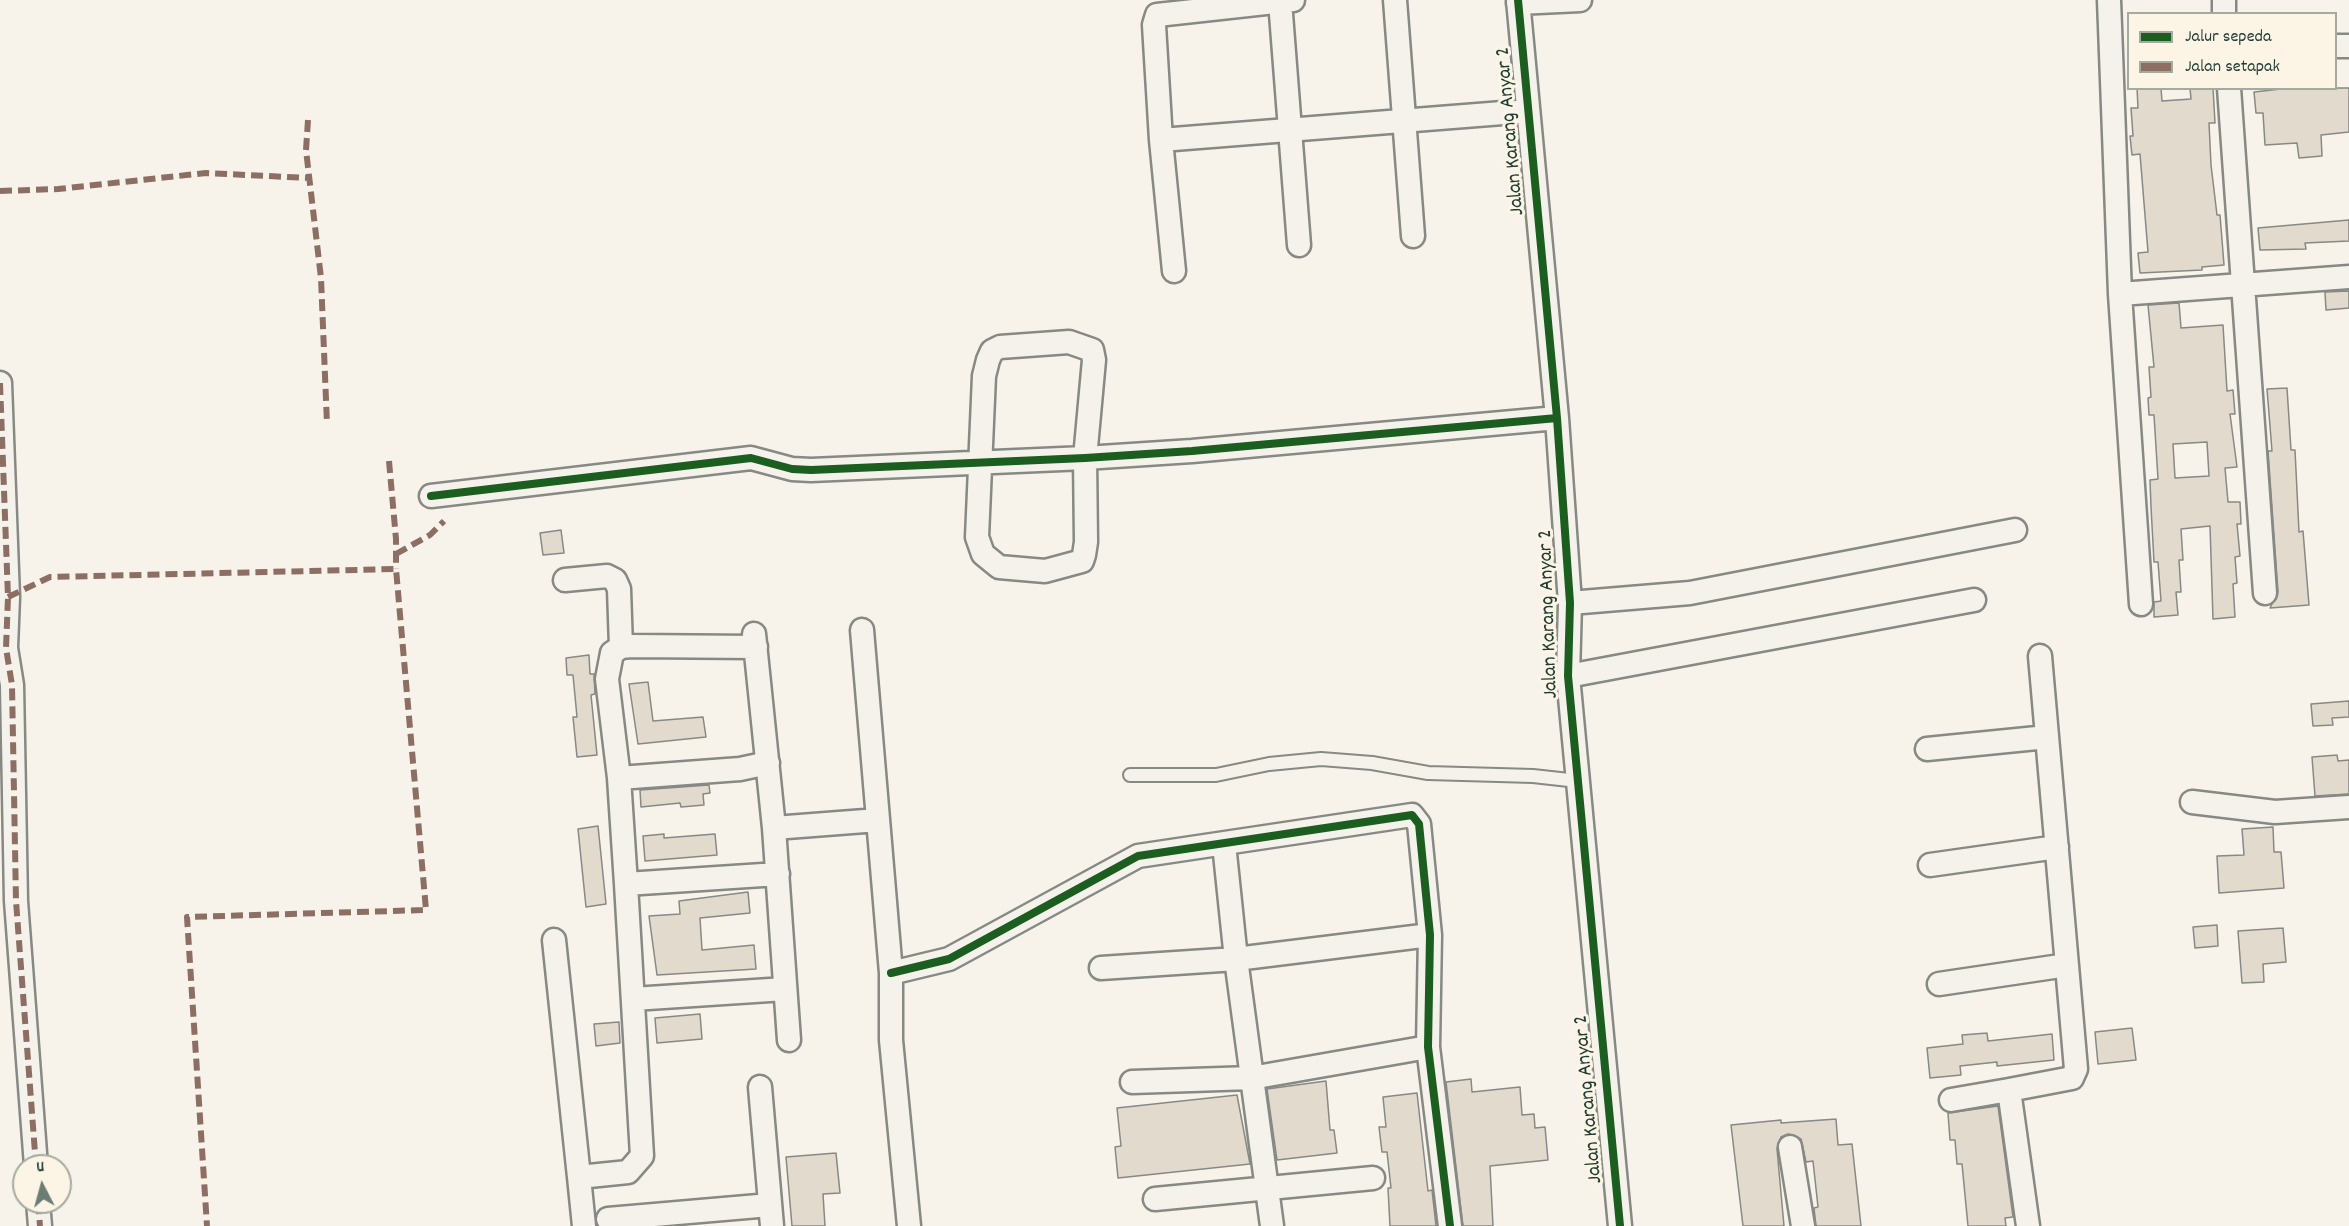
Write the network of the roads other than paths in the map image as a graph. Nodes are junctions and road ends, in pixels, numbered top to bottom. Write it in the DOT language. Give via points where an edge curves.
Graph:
graph roads {
  1 [pos="1395,0"];
  2 [pos="1580,0"];
  3 [pos="2109,0"];
  4 [pos="1286,1"];
  5 [pos="1518,2"];
  6 [pos="2229,90"];
  7 [pos="1528,111"];
  8 [pos="1404,121"];
  9 [pos="1290,129"];
  10 [pos="1161,140"];
  11 [pos="1413,236"];
  12 [pos="1299,244"];
  13 [pos="1174,271"];
  14 [pos="2349,277"];
  15 [pos="2241,285"];
  16 [pos="2120,294"];
  17 [pos="0,383"];
  18 [pos="1557,418"];
  19 [pos="1085,458"];
  20 [pos="980,462"];
  21 [pos="431,496"];
  22 [pos="2015,530"];
  23 [pos="565,580"];
  24 [pos="2265,593"];
  25 [pos="1974,600"];
  26 [pos="1570,603"];
  27 [pos="2141,604"];
  28 [pos="862,630"];
  29 [pos="621,648"];
  30 [pos="2040,656"];
  31 [pos="1568,676"];
  32 [pos="2047,737"];
  33 [pos="1927,749"];
  34 [pos="768,763"];
  35 [pos="1130,775"];
  36 [pos="619,778"];
  37 [pos="1578,781"];
  38 [pos="2192,802"];
  39 [pos="2349,807"];
  40 [pos="878,820"];
  41 [pos="774,828"];
  42 [pos="1224,844"];
  43 [pos="2057,847"];
  44 [pos="1930,865"];
  45 [pos="778,874"];
  46 [pos="626,884"];
  47 [pos="1430,935"];
  48 [pos="554,940"];
  49 [pos="1236,959"];
  50 [pos="2067,965"];
  51 [pos="1101,968"];
  52 [pos="891,973"];
  53 [pos="1938,984"];
  54 [pos="785,989"];
  55 [pos="633,999"];
  56 [pos="789,1040"];
  57 [pos="1428,1047"];
  58 [pos="1251,1078"];
  59 [pos="1132,1082"];
  60 [pos="760,1087"];
  61 [pos="2009,1090"];
  62 [pos="1951,1100"];
  63 [pos="1790,1147"];
  64 [pos="35,1154"];
  65 [pos="579,1177"];
  66 [pos="1373,1178"];
  67 [pos="1268,1189"];
  68 [pos="1155,1200"];
  69 [pos="771,1215"];
  70 [pos="608,1219"];
  71 [pos="584,1226"];
  72 [pos="909,1226"];
  73 [pos="1272,1226"];
  74 [pos="1450,1226"];
  75 [pos="1620,1226"];
  76 [pos="1803,1226"];
  77 [pos="2028,1226"];
  1 -- 8 [label="street"];
  2 -- 5 [label="street"];
  3 -- 16 [label="street"];
  4 -- 9 [label="street"];
  4 -- 10 [label="street" via="1157,15 1154,25"];
  5 -- 7 [label="street, Jalan Karang Anyar 2"];
  6 -- 15 [label="street"];
  7 -- 8 [label="street"];
  7 -- 18 [label="street, Jalan Karang Anyar 2"];
  8 -- 9 [label="street"];
  8 -- 11 [label="street"];
  9 -- 10 [label="street"];
  9 -- 12 [label="street"];
  10 -- 13 [label="street"];
  14 -- 15 [label="street"];
  15 -- 16 [label="street"];
  15 -- 24 [label="street"];
  16 -- 27 [label="street"];
  17 -- 64 [label="street" via="16,901"];
  18 -- 19 [label="street"];
  18 -- 26 [label="street, Jalan Karang Anyar 2"];
  19 -- 20 [label="street"];
  19 -- 20 [label="street" via="1082,561 1046,571 999,567 983,554 977,537"];
  19 -- 20 [label="street" via="1094,360 1092,350 1069,342 1000,347 992,351 984,376"];
  20 -- 21 [label="street" via="792,470 751,458"];
  22 -- 26 [label="street" via="1690,593"];
  23 -- 29 [label="street" via="608,576 615,580 619,589"];
  25 -- 31 [label="street"];
  26 -- 31 [label="street, Jalan Karang Anyar 2"];
  28 -- 40 [label="street"];
  29 -- 34 [label="street" via="755,640"];
  29 -- 36 [label="street" via="612,653 607,679"];
  30 -- 32 [label="street"];
  31 -- 37 [label="street, Jalan Karang Anyar 2"];
  32 -- 33 [label="street"];
  32 -- 43 [label="street"];
  34 -- 36 [label="street" via="740,769"];
  34 -- 41 [label="street"];
  35 -- 37 [label="lane" via="1216,775 1321,759 1428,773"];
  36 -- 46 [label="street"];
  37 -- 75 [label="street, Jalan Karang Anyar 2"];
  38 -- 39 [label="street" via="2275,812"];
  40 -- 41 [label="street"];
  40 -- 52 [label="street"];
  41 -- 45 [label="street"];
  42 -- 47 [label="street" via="1412,815 1419,824"];
  42 -- 49 [label="street"];
  42 -- 52 [label="street" via="1138,856 949,959"];
  43 -- 44 [label="street"];
  43 -- 50 [label="street"];
  45 -- 46 [label="street"];
  45 -- 54 [label="street"];
  46 -- 55 [label="street"];
  47 -- 49 [label="street"];
  47 -- 57 [label="street"];
  48 -- 65 [label="street"];
  49 -- 51 [label="street"];
  49 -- 58 [label="street"];
  50 -- 53 [label="street"];
  50 -- 61 [label="street" via="2075,1075"];
  52 -- 72 [label="street" via="891,1040"];
  54 -- 55 [label="street"];
  54 -- 56 [label="street"];
  55 -- 65 [label="street" via="642,1156 628,1172"];
  57 -- 58 [label="street"];
  57 -- 74 [label="street"];
  58 -- 59 [label="street"];
  58 -- 67 [label="street"];
  60 -- 69 [label="street"];
  61 -- 62 [label="street"];
  61 -- 77 [label="street"];
  63 -- 76 [label="street"];
  65 -- 71 [label="street"];
  66 -- 67 [label="street"];
  67 -- 68 [label="street"];
  67 -- 73 [label="street"];
  69 -- 70 [label="street"];
}
